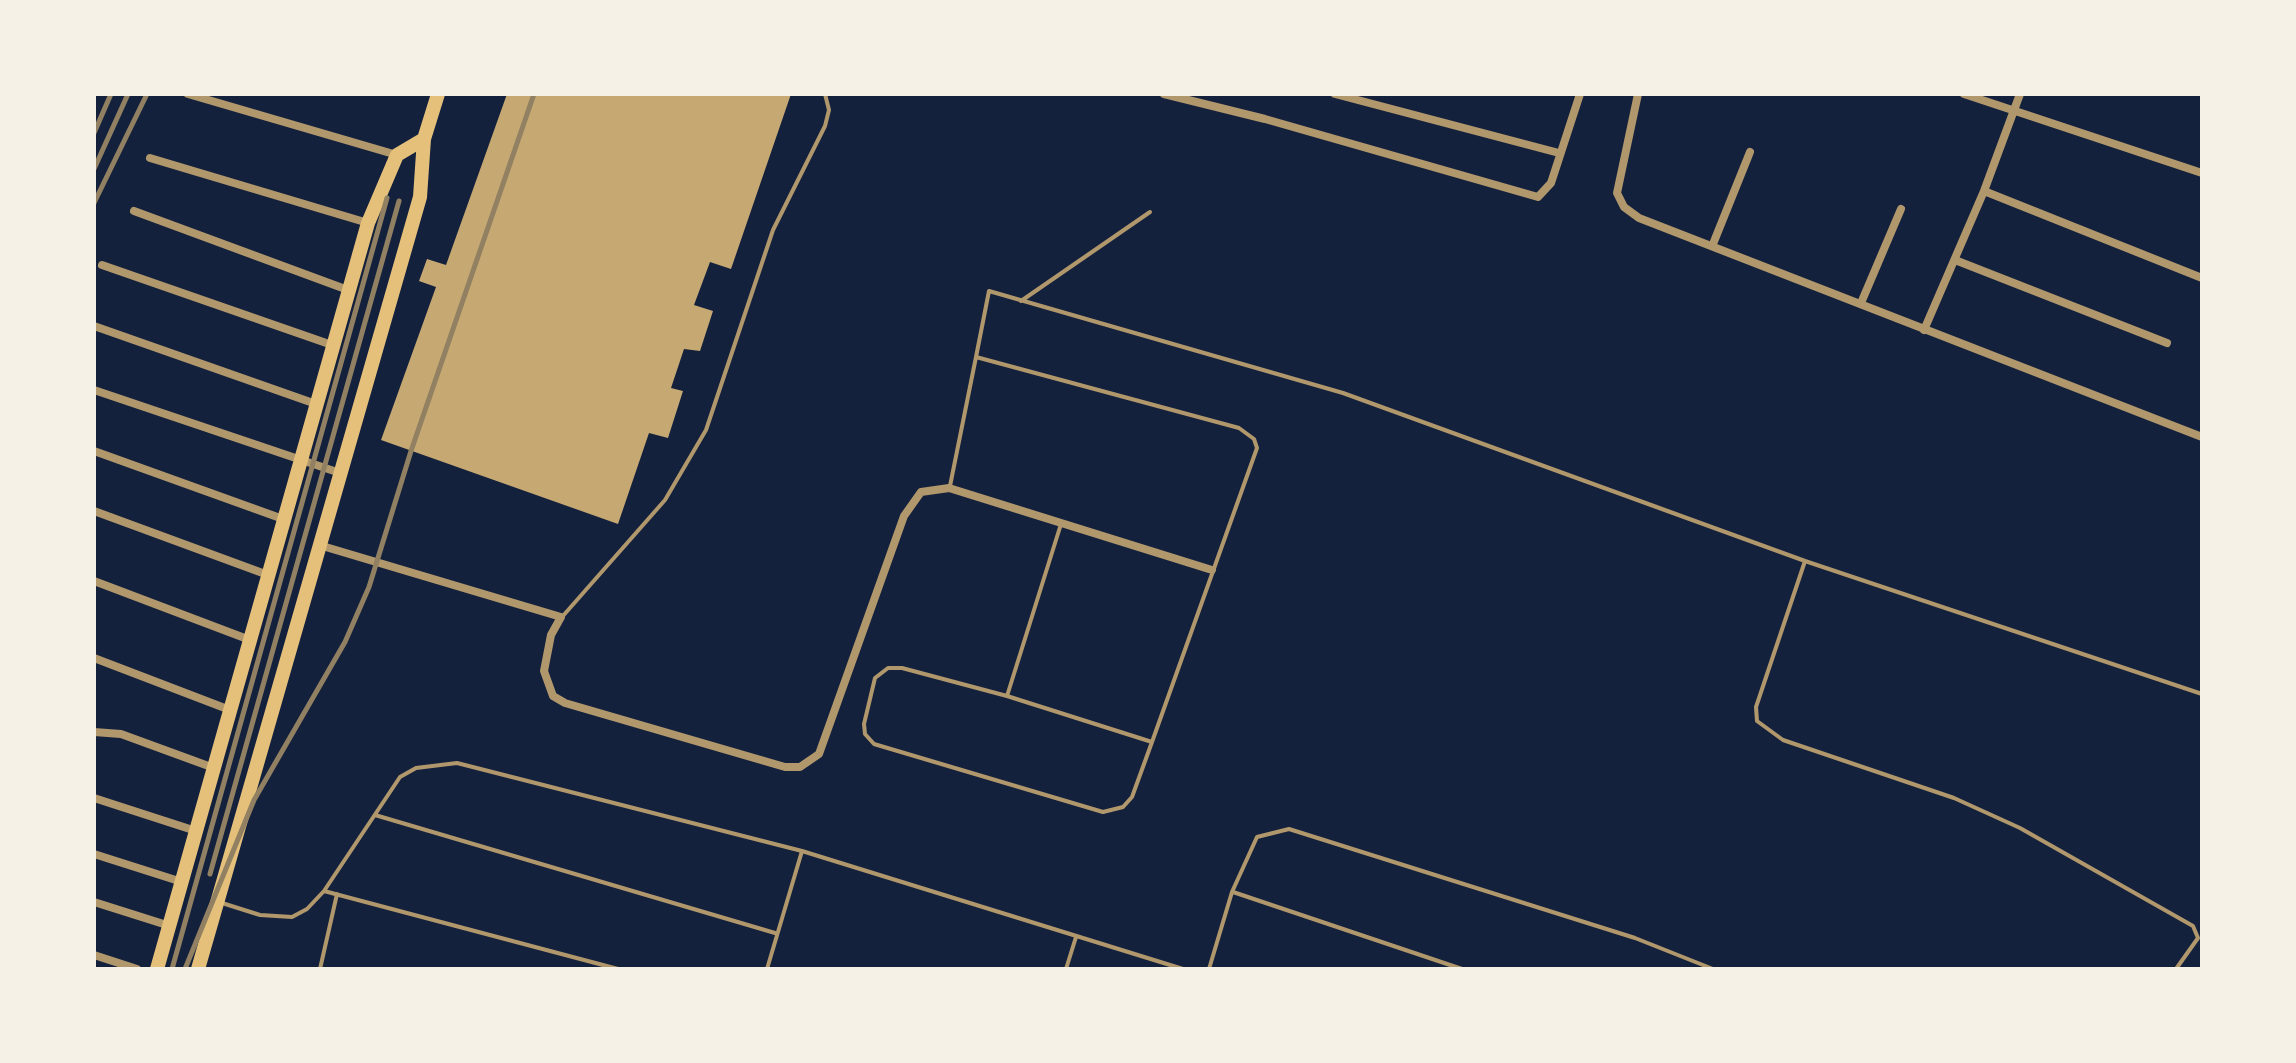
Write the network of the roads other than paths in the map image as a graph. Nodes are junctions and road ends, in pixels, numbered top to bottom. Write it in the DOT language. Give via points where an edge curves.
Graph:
graph roads {
  1 [pos="188,94"];
  2 [pos="438,94"];
  3 [pos="825,94"];
  4 [pos="1164,94"];
  5 [pos="1335,94"];
  6 [pos="1580,94"];
  7 [pos="1636,94"];
  8 [pos="1964,94"];
  9 [pos="2020,94"];
  10 [pos="2015,110"];
  11 [pos="424,139"];
  12 [pos="1750,152"];
  13 [pos="1559,153"];
  14 [pos="397,155"];
  15 [pos="150,158"];
  16 [pos="2202,173"];
  17 [pos="1984,191"];
  18 [pos="1901,209"];
  19 [pos="134,211"];
  20 [pos="1150,212"];
  21 [pos="368,223"];
  22 [pos="1713,244"];
  23 [pos="1955,260"];
  24 [pos="102,265"];
  25 [pos="2202,278"];
  26 [pos="348,290"];
  27 [pos="1021,301"];
  28 [pos="1861,303"];
  29 [pos="94,326"];
  30 [pos="1924,330"];
  31 [pos="2167,343"];
  32 [pos="332,345"];
  33 [pos="976,357"];
  34 [pos="94,390"];
  35 [pos="316,404"];
  36 [pos="2202,437"];
  37 [pos="94,451"];
  38 [pos="300,460"];
  39 [pos="340,473"];
  40 [pos="949,488"];
  41 [pos="94,511"];
  42 [pos="283,519"];
  43 [pos="1062,521"];
  44 [pos="319,545"];
  45 [pos="1805,561"];
  46 [pos="1212,570"];
  47 [pos="268,575"];
  48 [pos="94,581"];
  49 [pos="561,617"];
  50 [pos="250,640"];
  51 [pos="94,658"];
  52 [pos="2202,694"];
  53 [pos="1007,696"];
  54 [pos="230,710"];
  55 [pos="94,732"];
  56 [pos="1152,742"];
  57 [pos="214,768"];
  58 [pos="94,798"];
  59 [pos="375,815"];
  60 [pos="196,831"];
  61 [pos="802,851"];
  62 [pos="94,854"];
  63 [pos="182,882"];
  64 [pos="324,891"];
  65 [pos="1232,892"];
  66 [pos="337,894"];
  67 [pos="217,901"];
  68 [pos="94,902"];
  69 [pos="170,926"];
  70 [pos="775,933"];
  71 [pos="1077,936"];
  72 [pos="94,955"];
  73 [pos="137,969"];
  74 [pos="157,969"];
  75 [pos="198,969"];
  76 [pos="320,969"];
  77 [pos="618,969"];
  78 [pos="767,969"];
  79 [pos="1066,969"];
  80 [pos="1183,969"];
  81 [pos="1209,969"];
  82 [pos="1462,969"];
  83 [pos="1713,969"];
  84 [pos="2176,969"];
  1 -- 14 [label="street"];
  2 -- 11 [label="main road"];
  3 -- 49 [label="lane" via="825,126 773,230 706,430 665,500"];
  4 -- 13 [label="street" via="1538,197 1551,183"];
  5 -- 13 [label="street"];
  6 -- 13 [label="street"];
  7 -- 22 [label="street" via="1618,179 1624,207 1639,218"];
  8 -- 10 [label="street"];
  9 -- 10 [label="street"];
  10 -- 16 [label="street"];
  10 -- 17 [label="street"];
  11 -- 14 [label="main road"];
  11 -- 39 [label="main road" via="420,197"];
  12 -- 22 [label="street"];
  14 -- 21 [label="main road"];
  15 -- 21 [label="street"];
  17 -- 23 [label="street"];
  17 -- 25 [label="street"];
  18 -- 28 [label="street"];
  19 -- 26 [label="street"];
  20 -- 27 [label="lane"];
  21 -- 26 [label="main road"];
  22 -- 28 [label="street"];
  23 -- 30 [label="street"];
  23 -- 31 [label="street"];
  24 -- 32 [label="street"];
  26 -- 32 [label="main road"];
  27 -- 33 [label="lane" via="989,291"];
  27 -- 45 [label="lane" via="1343,393"];
  28 -- 30 [label="street"];
  29 -- 35 [label="street"];
  30 -- 36 [label="street"];
  32 -- 35 [label="main road"];
  33 -- 40 [label="lane"];
  33 -- 46 [label="lane" via="1248,432 1256,456"];
  34 -- 38 [label="street"];
  35 -- 38 [label="main road"];
  37 -- 42 [label="street"];
  38 -- 39 [label="street"];
  38 -- 42 [label="main road"];
  39 -- 44 [label="main road"];
  40 -- 43 [label="street"];
  40 -- 49 [label="street" via="921,492 912,502 827,736 819,754 800,767 697,742 553,696 544,671 551,635"];
  41 -- 47 [label="street"];
  42 -- 47 [label="main road"];
  43 -- 46 [label="street"];
  43 -- 53 [label="lane"];
  44 -- 49 [label="street"];
  44 -- 67 [label="main road"];
  45 -- 52 [label="lane"];
  45 -- 84 [label="lane" via="1756,707 1757,721 1783,740 1954,798 2020,828 2193,926 2198,938"];
  46 -- 56 [label="lane"];
  47 -- 50 [label="main road"];
  48 -- 50 [label="street"];
  50 -- 54 [label="main road"];
  51 -- 54 [label="street"];
  53 -- 56 [label="lane"];
  53 -- 56 [label="lane" via="888,668 875,678 865,734 874,744 1103,812 1123,807 1132,797"];
  54 -- 57 [label="main road"];
  55 -- 57 [label="street" via="121,734"];
  57 -- 60 [label="main road"];
  58 -- 60 [label="street"];
  59 -- 61 [label="lane" via="400,777 416,768 457,763"];
  59 -- 64 [label="lane"];
  59 -- 70 [label="lane"];
  60 -- 63 [label="main road"];
  61 -- 70 [label="lane"];
  61 -- 71 [label="lane"];
  62 -- 63 [label="street"];
  63 -- 69 [label="main road"];
  64 -- 66 [label="lane"];
  64 -- 67 [label="lane" via="292,917 260,915"];
  65 -- 81 [label="lane"];
  65 -- 82 [label="lane"];
  65 -- 83 [label="lane" via="1257,837 1289,829 1635,938"];
  66 -- 76 [label="lane"];
  66 -- 77 [label="lane"];
  67 -- 75 [label="main road"];
  68 -- 69 [label="street"];
  69 -- 74 [label="main road"];
  70 -- 78 [label="lane"];
  71 -- 79 [label="lane"];
  71 -- 80 [label="lane"];
  72 -- 73 [label="street"];
}
